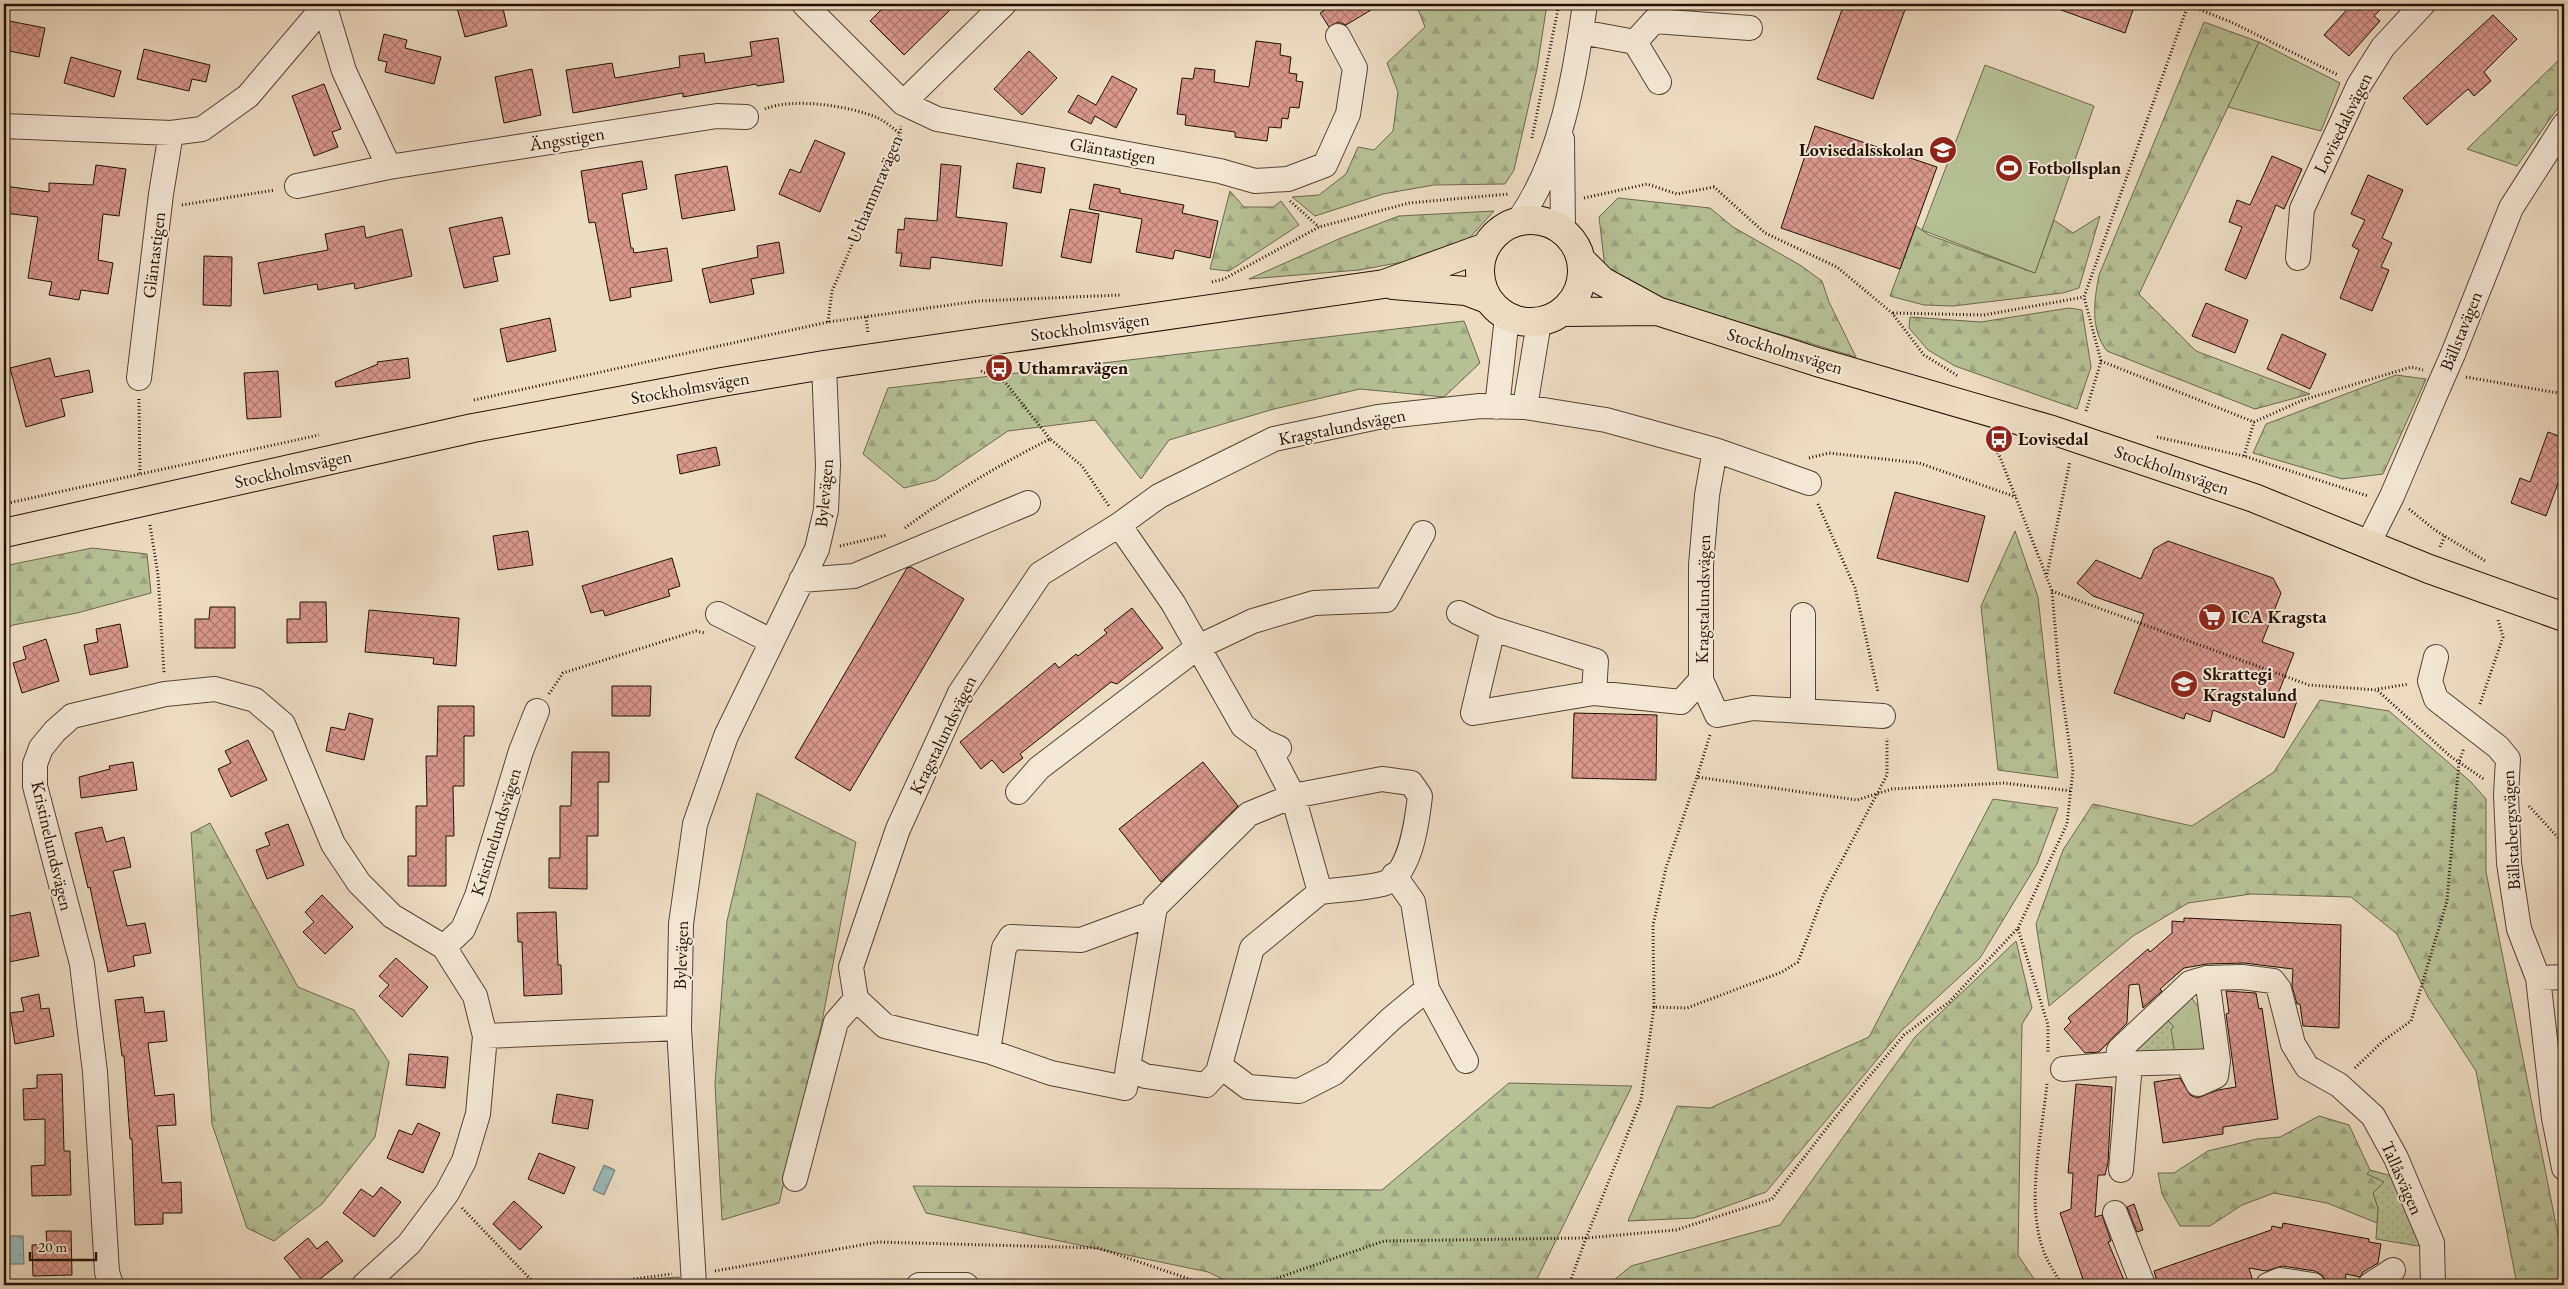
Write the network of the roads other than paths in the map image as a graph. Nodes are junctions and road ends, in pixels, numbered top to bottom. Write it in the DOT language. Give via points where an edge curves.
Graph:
graph roads {
  1 [pos="325,4"];
  2 [pos="804,4"];
  3 [pos="1004,4"];
  4 [pos="1585,4"];
  5 [pos="2423,4"];
  6 [pos="1750,28"];
  7 [pos="1581,32"];
  8 [pos="1338,36"];
  9 [pos="1635,42"];
  10 [pos="1659,82"];
  11 [pos="903,103"];
  12 [pos="746,117"];
  13 [pos="1562,125"];
  14 [pos="2564,125"];
  15 [pos="4,126"];
  16 [pos="171,133"];
  17 [pos="389,167"];
  18 [pos="297,186"];
  19 [pos="1518,221"];
  20 [pos="1563,231"];
  21 [pos="1486,247"];
  22 [pos="2298,258"];
  23 [pos="1581,260"];
  24 [pos="1384,284"];
  25 [pos="1487,299"];
  26 [pos="1658,311"];
  27 [pos="1507,317"];
  28 [pos="1551,317"];
  29 [pos="824,365"];
  30 [pos="139,378"];
  31 [pos="1496,406"];
  32 [pos="1526,407"];
  33 [pos="1715,450"];
  34 [pos="1808,483"];
  35 [pos="1028,503"];
  36 [pos="1119,524"];
  37 [pos="4,533"];
  38 [pos="1423,533"];
  39 [pos="2368,544"];
  40 [pos="802,580"];
  41 [pos="1459,613"];
  42 [pos="1803,615"];
  43 [pos="2564,617"];
  44 [pos="715,625"];
  45 [pos="1493,629"];
  46 [pos="771,642"];
  47 [pos="1198,647"];
  48 [pos="2436,657"];
  49 [pos="1701,680"];
  50 [pos="1594,692"];
  51 [pos="536,711"];
  52 [pos="1802,711"];
  53 [pos="1883,716"];
  54 [pos="1018,792"];
  55 [pos="1293,796"];
  56 [pos="1394,875"];
  57 [pos="1320,892"];
  58 [pos="1154,913"];
  59 [pos="444,947"];
  60 [pos="2564,976"];
  61 [pos="2208,978"];
  62 [pos="2538,978"];
  63 [pos="1427,989"];
  64 [pos="856,999"];
  65 [pos="679,1028"];
  66 [pos="485,1036"];
  67 [pos="988,1051"];
  68 [pos="1466,1062"];
  69 [pos="2123,1064"];
  70 [pos="1220,1066"];
  71 [pos="1128,1067"];
  72 [pos="2053,1069"];
  73 [pos="2564,1168"];
  74 [pos="2121,1170"];
  75 [pos="795,1179"];
  76 [pos="2115,1213"];
  77 [pos="2393,1270"];
  78 [pos="684,1280"];
  79 [pos="111,1285"];
  80 [pos="364,1285"];
  81 [pos="918,1285"];
  82 [pos="966,1285"];
  83 [pos="2143,1285"];
  84 [pos="2268,1285"];
  85 [pos="2313,1285"];
  86 [pos="2370,1285"];
  87 [pos="2434,1285"];
  1 -- 16 [label="street" via="248,96 202,129"];
  1 -- 17 [label="street" via="344,70"];
  2 -- 11 [label="street, Gläntastigen"];
  3 -- 11 [label="street"];
  4 -- 7 [label="street"];
  5 -- 22 [label="street, Lovisedalsvägen" via="2382,47 2359,85 2302,209"];
  6 -- 9 [label="street" via="1654,21"];
  7 -- 9 [label="street"];
  7 -- 13 [label="street"];
  8 -- 11 [label="street, Gläntastigen" via="1355,68 1348,114 1325,165 1288,179 1255,180 937,119"];
  9 -- 10 [label="street"];
  12 -- 17 [label="street, Ängsstigen" via="717,116"];
  13 -- 19 [label="street" via="1536,194"];
  13 -- 20 [label="street"];
  14 -- 39 [label="street, Bällstavägen" via="2511,208 2445,372"];
  15 -- 16 [label="street"];
  16 -- 30 [label="street, Gläntastigen"];
  17 -- 18 [label="street, Ängsstigen"];
  19 -- 20 [label="main road" via="1548,222"];
  19 -- 21 [label="main road" via="1496,233"];
  20 -- 23 [label="main road" via="1575,244"];
  21 -- 24 [label="main road, Stockholmsvägen"];
  21 -- 25 [label="main road" via="1480,266 1481,284"];
  23 -- 26 [label="main road, Stockholmsvägen" via="1602,281"];
  23 -- 28 [label="main road" via="1580,289"];
  24 -- 25 [label="main road, Stockholmsvägen" via="1466,290"];
  24 -- 29 [label="main road, Stockholmsvägen"];
  25 -- 27 [label="main road"];
  26 -- 28 [label="main road, Stockholmsvägen"];
  26 -- 39 [label="main road, Stockholmsvägen" via="1817,362 2052,430 2254,498"];
  27 -- 28 [label="main road" via="1523,323"];
  27 -- 31 [label="street"];
  28 -- 32 [label="street"];
  29 -- 37 [label="main road, Stockholmsvägen" via="473,428"];
  29 -- 40 [label="street, Bylevägen" via="828,465 826,510 817,549"];
  31 -- 32 [label="street, Kragstalundsvägen"];
  31 -- 36 [label="street, Kragstalundsvägen" via="1378,416 1274,439 1159,496"];
  32 -- 33 [label="street, Kragstalundsvägen" via="1606,420"];
  33 -- 34 [label="street, Kragstalundsvägen"];
  33 -- 49 [label="street, Kragstalundsvägen" via="1706,495 1701,565"];
  35 -- 40 [label="street" via="854,576"];
  36 -- 47 [label="street" via="1173,603"];
  36 -- 64 [label="street, Kragstalundsvägen" via="1040,574 960,693 898,829 851,967"];
  38 -- 47 [label="street" via="1386,600 1314,603 1253,621"];
  39 -- 43 [label="main road, Stockholmsvägen"];
  40 -- 46 [label="street, Bylevägen"];
  41 -- 45 [label="street"];
  42 -- 52 [label="street"];
  44 -- 46 [label="street"];
  45 -- 50 [label="street" via="1596,661"];
  45 -- 50 [label="street" via="1473,713"];
  46 -- 65 [label="street, Bylevägen" via="726,736 696,824 681,924"];
  47 -- 54 [label="street" via="1039,768"];
  47 -- 55 [label="street" via="1243,726 1272,745"];
  48 -- 62 [label="street, Bällstabergsvägen" via="2430,681 2436,699 2498,747 2508,759 2509,863 2519,929"];
  49 -- 50 [label="street" via="1681,702"];
  49 -- 52 [label="street, Kragstalundsvägen" via="1717,715 1753,708"];
  51 -- 59 [label="street, Kristinelundsvägen" via="473,904 463,929"];
  52 -- 53 [label="street"];
  55 -- 56 [label="street" via="1382,779 1411,783 1420,796 1415,833 1403,867"];
  55 -- 57 [label="street"];
  55 -- 58 [label="street" via="1249,814 1155,907"];
  56 -- 57 [label="street" via="1384,884"];
  56 -- 63 [label="street" via="1413,902"];
  57 -- 70 [label="street" via="1252,948"];
  58 -- 67 [label="street" via="1081,940 1011,937 1004,948"];
  58 -- 71 [label="street"];
  59 -- 66 [label="street, Kristinelundsvägen" via="475,996"];
  59 -- 79 [label="street, Kristinelundsvägen" via="392,916 359,883 333,844 283,724 255,700 215,689 165,694 72,716 54,731 41,748 35,764 34,786 82,964 95,1072 107,1272"];
  60 -- 62 [label="street"];
  61 -- 69 [label="street" via="2190,983 2119,1050"];
  61 -- 69 [label="street" via="2218,1061"];
  61 -- 87 [label="street, Tallåsvägen" via="2242,977 2273,981 2279,989 2294,1044 2307,1067 2339,1085 2373,1116 2396,1158 2432,1243"];
  62 -- 73 [label="street" via="2554,1118"];
  63 -- 68 [label="street"];
  63 -- 70 [label="street" via="1334,1073 1299,1091 1248,1087"];
  64 -- 67 [label="street" via="885,1026"];
  64 -- 75 [label="street" via="836,1022"];
  65 -- 66 [label="street"];
  65 -- 78 [label="street, Bylevägen"];
  66 -- 80 [label="street, Kristinelundsvägen" via="478,1114 464,1161 447,1193 409,1244"];
  67 -- 71 [label="street" via="1051,1073 1125,1088"];
  69 -- 72 [label="street"];
  69 -- 74 [label="street"];
  70 -- 71 [label="street" via="1206,1085 1145,1076"];
  76 -- 83 [label="street"];
  77 -- 86 [label="street"];
  81 -- 82 [label="street"];
  84 -- 85 [label="street" via="2280,1280"];
}
